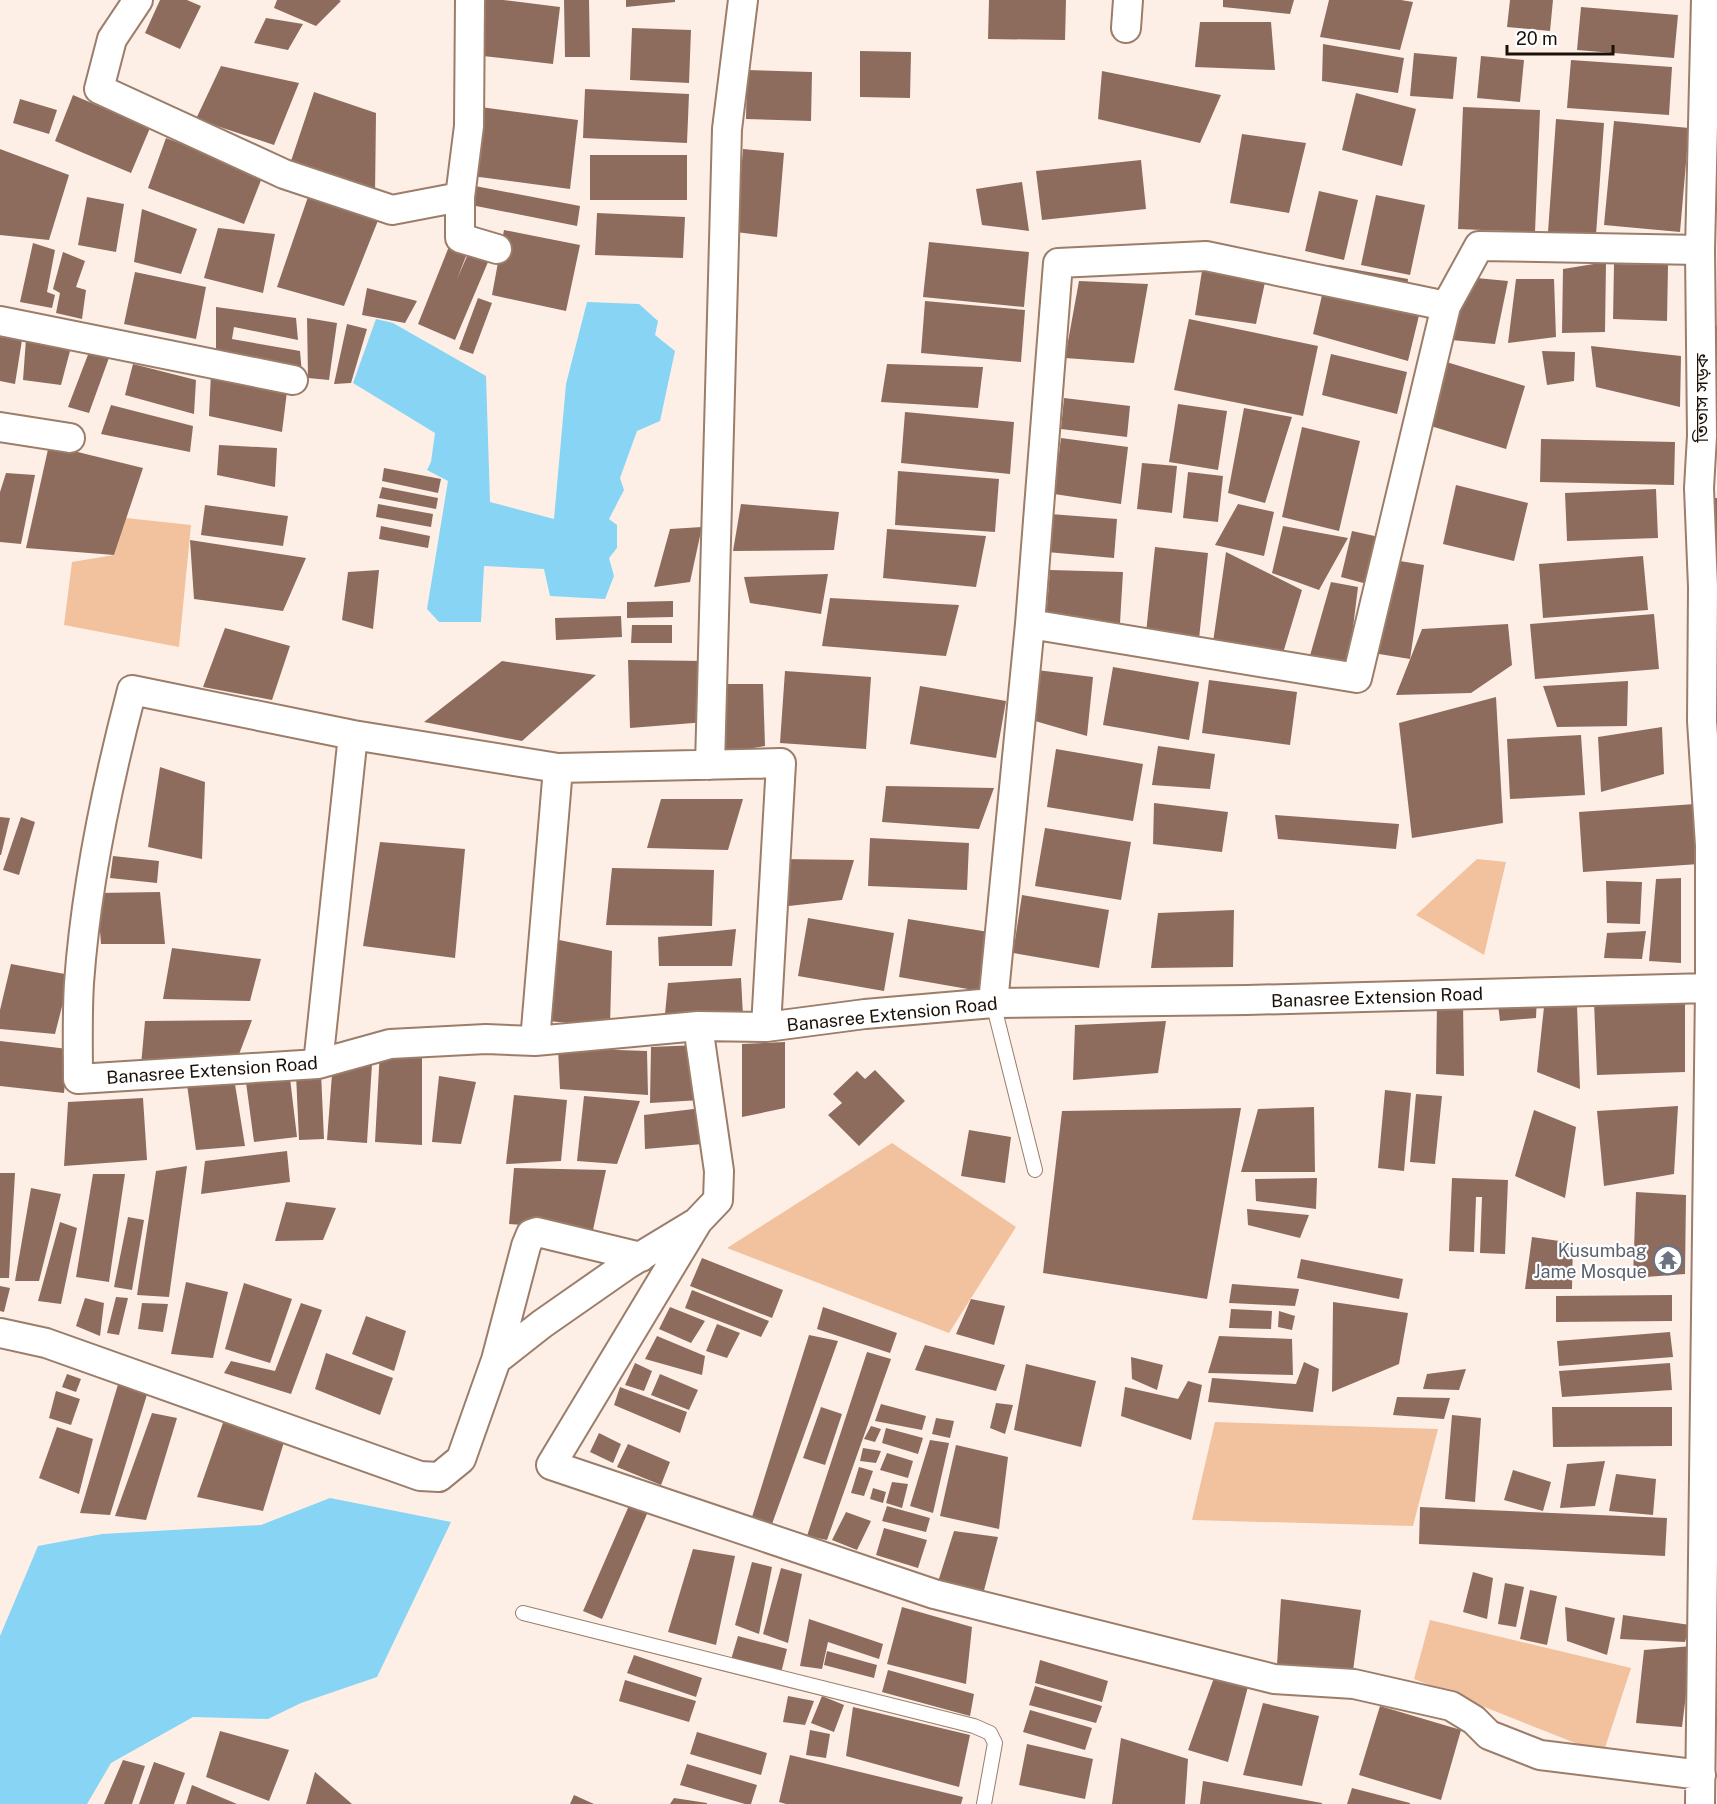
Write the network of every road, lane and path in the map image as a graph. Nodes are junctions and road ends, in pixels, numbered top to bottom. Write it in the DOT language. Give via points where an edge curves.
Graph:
graph roads {
  1 [pos="138,0"];
  2 [pos="470,0"];
  3 [pos="742,0"];
  4 [pos="1128,0"];
  5 [pos="1706,0"];
  6 [pos="1126,28"];
  7 [pos="460,197"];
  8 [pos="497,249"];
  9 [pos="1700,250"];
  10 [pos="1446,306"];
  11 [pos="0,321"];
  12 [pos="293,380"];
  13 [pos="0,427"];
  14 [pos="1710,435"];
  15 [pos="70,438"];
  16 [pos="1030,624"];
  17 [pos="353,735"];
  18 [pos="710,765"];
  19 [pos="558,768"];
  20 [pos="1713,987"];
  21 [pos="993,1003"];
  22 [pos="698,1026"];
  23 [pos="766,1027"];
  24 [pos="535,1041"];
  25 [pos="318,1064"];
  26 [pos="1035,1170"];
  27 [pos="698,1221"];
  28 [pos="641,1257"];
  29 [pos="0,1333"];
  30 [pos="496,1360"];
  31 [pos="523,1613"];
  32 [pos="1701,1775"];
  33 [pos="984,1804"];
  34 [pos="1700,1804"];
  1 -- 7 [label="street" via="112,39 99,89 284,174 392,210"];
  2 -- 7 [label="street" via="470,126"];
  3 -- 18 [label="street" via="727,129"];
  4 -- 6 [label="street"];
  5 -- 9 [label="street, তিতাস সড়ক"];
  7 -- 8 [label="street" via="460,238"];
  9 -- 10 [label="street" via="1479,246"];
  9 -- 14 [label="street, তিতাস সড়ক"];
  10 -- 16 [label="street" via="1357,678"];
  10 -- 16 [label="street" via="1206,256 1058,263"];
  11 -- 12 [label="street"];
  13 -- 15 [label="street"];
  14 -- 20 [label="street, তিতাস সড়ক" via="1699,488 1702,721"];
  16 -- 21 [label="street"];
  17 -- 19 [label="street"];
  17 -- 25 [label="street"];
  17 -- 25 [label="street, Banasree Extension Road" via="132,690 110,775 79,983 78,1079"];
  18 -- 19 [label="street"];
  18 -- 23 [label="street" via="781,763"];
  19 -- 24 [label="street"];
  20 -- 21 [label="street, Banasree Extension Road"];
  20 -- 32 [label="street, তিতাস সড়ক"];
  21 -- 23 [label="street, Banasree Extension Road"];
  21 -- 26 [label="lane"];
  22 -- 23 [label="street, Banasree Extension Road"];
  22 -- 24 [label="street, Banasree Extension Road"];
  22 -- 27 [label="street" via="719,1171 718,1200"];
  24 -- 25 [label="street, Banasree Extension Road" via="486,1039 390,1044"];
  27 -- 28 [label="street"];
  27 -- 32 [label="street" via="551,1465 934,1594 1274,1679 1354,1684 1451,1706 1490,1735 1540,1755"];
  28 -- 30 [label="street"];
  28 -- 30 [label="street" via="537,1232 531,1234"];
  29 -- 30 [label="street" via="46,1342 420,1476 439,1477 461,1459"];
  31 -- 33 [label="lane" via="974,1726 990,1733 995,1743"];
  32 -- 34 [label="street, তিতাস সড়ক"];
}
